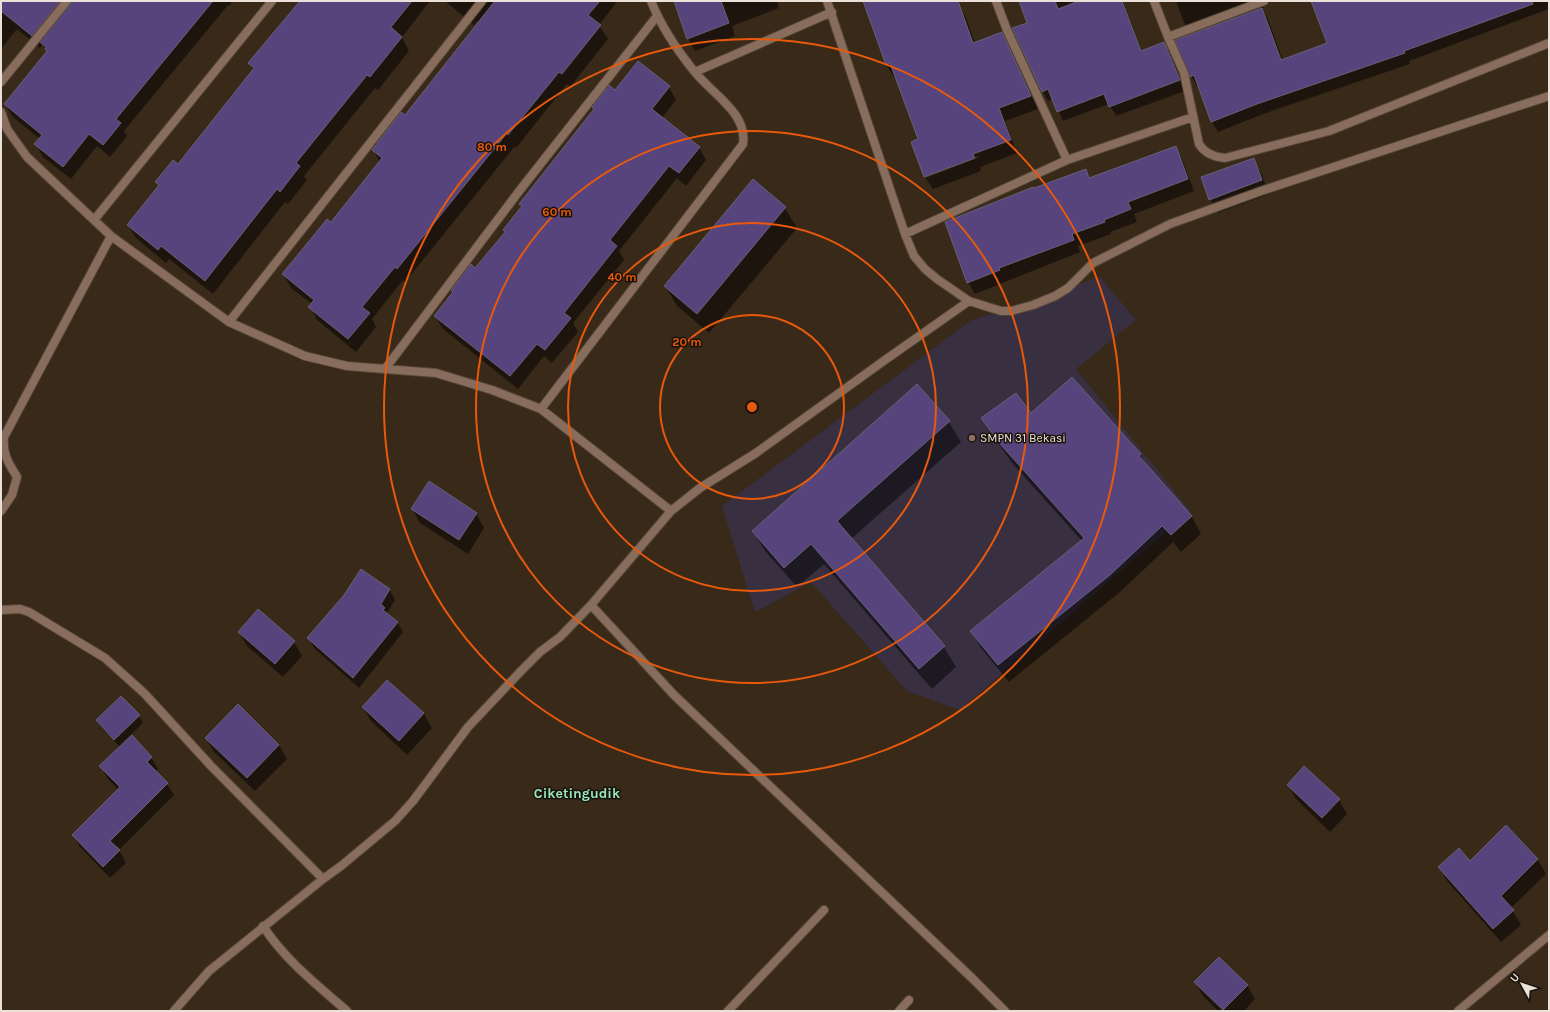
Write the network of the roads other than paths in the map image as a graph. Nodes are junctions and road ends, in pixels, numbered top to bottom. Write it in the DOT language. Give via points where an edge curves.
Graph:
graph roads {
  1 [pos="67,1"];
  2 [pos="272,1"];
  3 [pos="482,1"];
  4 [pos="651,1"];
  5 [pos="827,1"];
  6 [pos="996,1"];
  7 [pos="1154,1"];
  8 [pos="1264,1"];
  9 [pos="832,12"];
  10 [pos="657,16"];
  11 [pos="1168,37"];
  12 [pos="1549,43"];
  13 [pos="695,72"];
  14 [pos="1,82"];
  15 [pos="1549,96"];
  16 [pos="1,112"];
  17 [pos="1193,117"];
  18 [pos="1067,160"];
  19 [pos="94,220"];
  20 [pos="905,234"];
  21 [pos="110,236"];
  22 [pos="969,301"];
  23 [pos="229,322"];
  24 [pos="385,369"];
  25 [pos="541,409"];
  26 [pos="1,511"];
  27 [pos="671,511"];
  28 [pos="591,605"];
  29 [pos="1,610"];
  30 [pos="323,879"];
  31 [pos="824,910"];
  32 [pos="263,926"];
  33 [pos="1549,935"];
  34 [pos="910,1000"];
  35 [pos="174,1011"];
  36 [pos="346,1011"];
  37 [pos="728,1011"];
  38 [pos="899,1011"];
  39 [pos="1005,1011"];
  40 [pos="1458,1011"];
  1 -- 14 [label="street"];
  2 -- 19 [label="street"];
  3 -- 23 [label="street"];
  4 -- 10 [label="street"];
  5 -- 9 [label="street"];
  6 -- 18 [label="street"];
  7 -- 11 [label="street"];
  8 -- 11 [label="street"];
  9 -- 13 [label="street"];
  9 -- 20 [label="street"];
  10 -- 13 [label="street"];
  10 -- 24 [label="street" via="520,190"];
  11 -- 17 [label="street" via="1184,73"];
  12 -- 17 [label="street" via="1329,131 1225,158 1214,157 1201,148"];
  13 -- 25 [label="street" via="734,112 742,126 743,144"];
  15 -- 22 [label="street" via="1261,191 1170,224 1093,263 1068,288 1033,305 1001,311"];
  16 -- 19 [label="street" via="7,129 27,157"];
  17 -- 18 [label="street"];
  18 -- 20 [label="street"];
  19 -- 21 [label="street"];
  20 -- 22 [label="street" via="914,256 921,265"];
  21 -- 23 [label="street"];
  21 -- 26 [label="street" via="4,437 5,458 17,478 12,495"];
  22 -- 27 [label="street" via="756,453 700,488"];
  23 -- 24 [label="street" via="305,356 347,366"];
  24 -- 25 [label="street" via="436,372"];
  25 -- 27 [label="street"];
  27 -- 28 [label="street"];
  28 -- 30 [label="street" via="560,637 540,652 468,727 395,821"];
  28 -- 39 [label="street" via="674,695"];
  29 -- 30 [label="street" via="20,609 29,612 105,658 144,693 212,767"];
  30 -- 32 [label="street"];
  31 -- 37 [label="street"];
  32 -- 35 [label="street" via="209,970"];
  32 -- 36 [label="street" via="294,964"];
  33 -- 40 [label="street"];
  34 -- 38 [label="street"];
}
